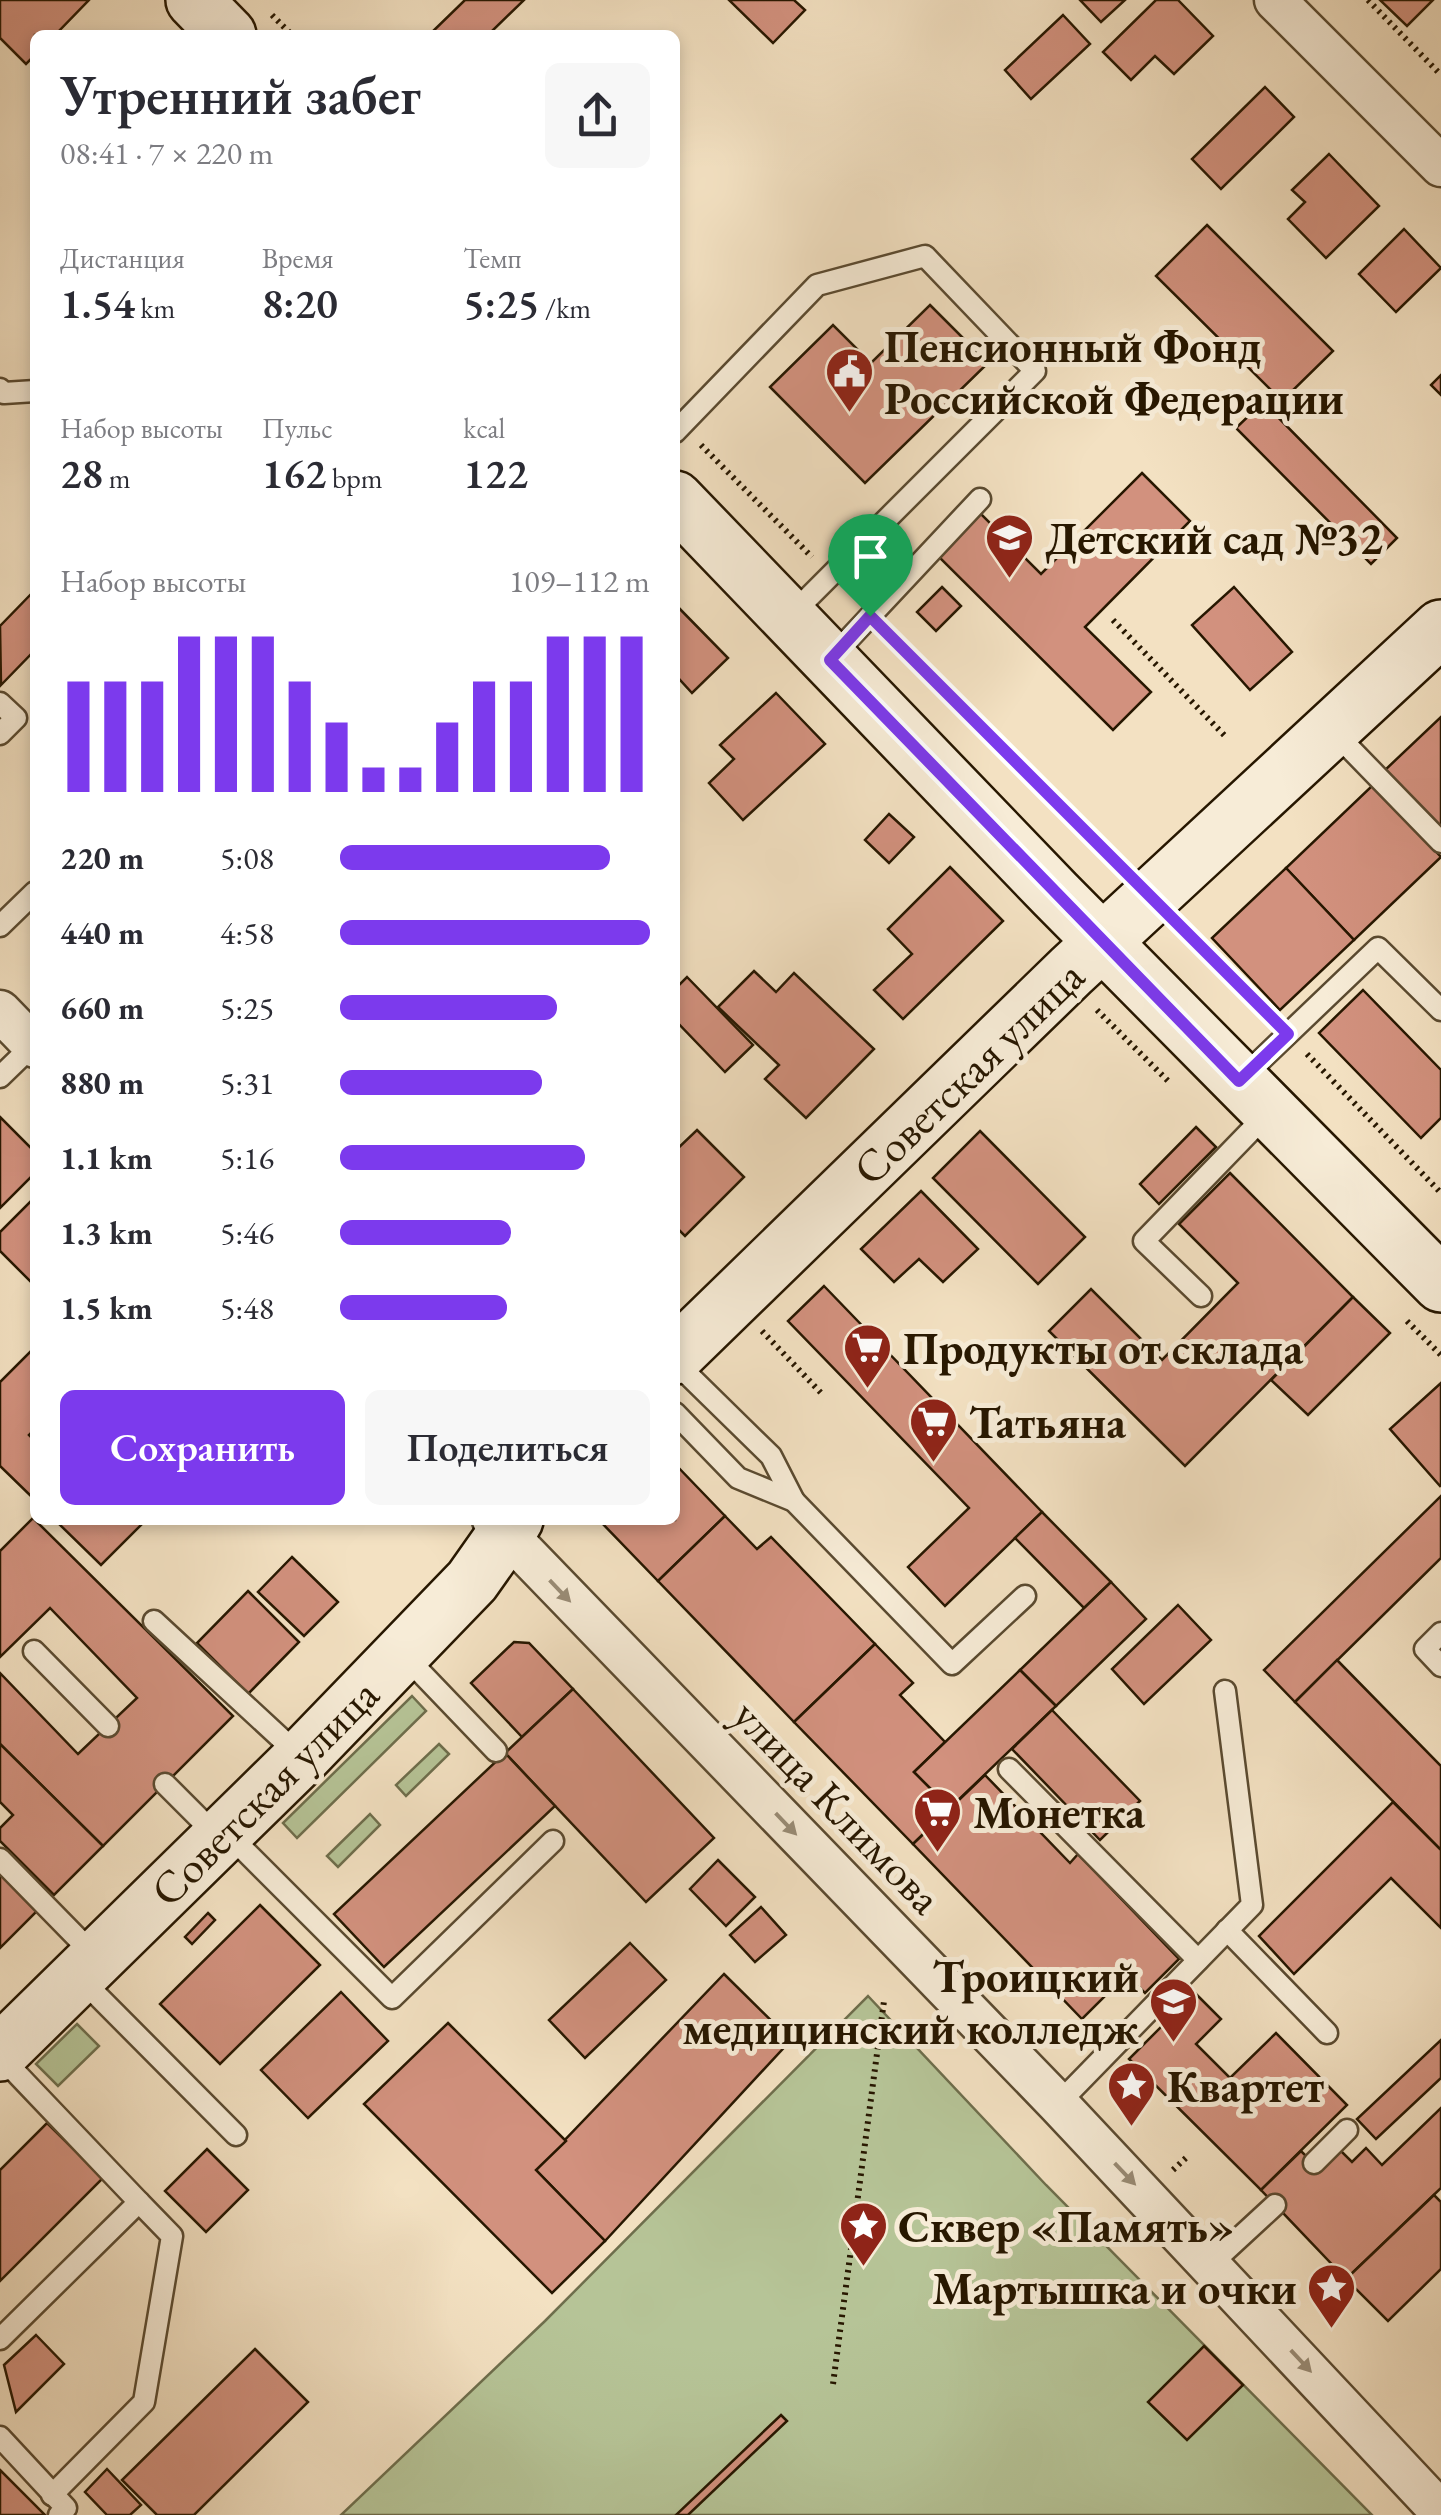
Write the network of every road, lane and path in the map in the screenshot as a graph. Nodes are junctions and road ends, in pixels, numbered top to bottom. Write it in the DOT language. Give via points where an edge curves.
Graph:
graph roads {
  1 [pos="194,0"];
  2 [pos="1275,0"];
  3 [pos="1368,0"];
  4 [pos="223,30"];
  5 [pos="1441,75"];
  6 [pos="1441,166"];
  7 [pos="0,389"];
  8 [pos="30,391"];
  9 [pos="680,426"];
  10 [pos="680,430"];
  11 [pos="980,498"];
  12 [pos="680,510"];
  13 [pos="831,576"];
  14 [pos="870,616"];
  15 [pos="788,617"];
  16 [pos="1113,620"];
  17 [pos="1441,628"];
  18 [pos="830,660"];
  19 [pos="0,703"];
  20 [pos="1332,730"];
  21 [pos="0,734"];
  22 [pos="1226,737"];
  23 [pos="1441,842"];
  24 [pos="1152,896"];
  25 [pos="30,897"];
  26 [pos="0,926"];
  27 [pos="1104,942"];
  28 [pos="1440,1010"];
  29 [pos="0,1011"];
  30 [pos="1288,1034"];
  31 [pos="30,1042"];
  32 [pos="30,1050"];
  33 [pos="0,1077"];
  34 [pos="1254,1096"];
  35 [pos="1441,1193"];
  36 [pos="1441,1284"];
  37 [pos="1200,1296"];
  38 [pos="761,1330"];
  39 [pos="680,1354"];
  40 [pos="680,1364"];
  41 [pos="824,1396"];
  42 [pos="680,1418"];
  43 [pos="794,1501"];
  44 [pos="503,1525"];
  45 [pos="505,1525"];
  46 [pos="1025,1596"];
  47 [pos="154,1620"];
  48 [pos="1441,1633"];
  49 [pos="34,1650"];
  50 [pos="402,1653"];
  51 [pos="1441,1666"];
  52 [pos="1226,1691"];
  53 [pos="108,1726"];
  54 [pos="496,1751"];
  55 [pos="302,1757"];
  56 [pos="1009,1769"];
  57 [pos="165,1784"];
  58 [pos="224,1837"];
  59 [pos="553,1842"];
  60 [pos="0,1860"];
  61 [pos="1226,1930"];
  62 [pos="1198,1960"];
  63 [pos="88,1968"];
  64 [pos="884,2001"];
  65 [pos="1326,2032"];
  66 [pos="0,2055"];
  67 [pos="1058,2104"];
  68 [pos="1347,2130"];
  69 [pos="236,2135"];
  70 [pos="1314,2163"];
  71 [pos="139,2202"];
  72 [pos="1275,2205"];
  73 [pos="1211,2264"];
  74 [pos="0,2338"];
  75 [pos="833,2384"];
  76 [pos="0,2437"];
  77 [pos="56,2505"];
  78 [pos="1441,2512"];
  1 -- 4 [label="street"];
  2 -- 6 [label="street"];
  3 -- 5 [label="path"];
  7 -- 8 [label="lane"];
  9 -- 13 [label="lane" via="818,285 925,256 1035,372"];
  10 -- 13 [label="path"];
  11 -- 14 [label="lane"];
  12 -- 15 [label="street"];
  13 -- 15 [label="lane"];
  14 -- 18 [label="lane"];
  14 -- 24 [label="path"];
  15 -- 18 [label="street"];
  16 -- 22 [label="path"];
  17 -- 20 [label="street, Советская улица"];
  18 -- 27 [label="street"];
  19 -- 21 [label="lane" via="16,718"];
  20 -- 23 [label="lane"];
  20 -- 24 [label="street, Советская улица"];
  24 -- 27 [label="street, Советская улица"];
  24 -- 30 [label="path"];
  25 -- 26 [label="lane"];
  27 -- 34 [label="street"];
  27 -- 39 [label="street, Советская улица"];
  28 -- 30 [label="lane" via="1378,948"];
  29 -- 31 [label="street"];
  30 -- 34 [label="lane"];
  30 -- 35 [label="path"];
  32 -- 33 [label="lane"];
  34 -- 36 [label="street"];
  34 -- 37 [label="lane" via="1144,1241"];
  38 -- 41 [label="path"];
  40 -- 43 [label="lane" via="772,1456"];
  42 -- 43 [label="lane" via="738,1478"];
  43 -- 46 [label="lane" via="952,1664"];
  44 -- 50 [label="street, Советская улица" via="472,1581"];
  45 -- 67 [label="street, улица Климова, one-way"];
  47 -- 55 [label="lane"];
  48 -- 51 [label="lane" via="1425,1650"];
  49 -- 53 [label="lane"];
  50 -- 54 [label="lane"];
  50 -- 55 [label="street, Советская улица"];
  52 -- 61 [label="lane" via="1252,1905"];
  55 -- 58 [label="street, Советская улица"];
  56 -- 62 [label="lane"];
  57 -- 58 [label="lane"];
  58 -- 59 [label="lane" via="392,1998"];
  58 -- 63 [label="street, Советская улица"];
  60 -- 63 [label="lane"];
  61 -- 62 [label="lane"];
  61 -- 65 [label="lane"];
  62 -- 67 [label="lane"];
  63 -- 66 [label="street, Советская улица"];
  63 -- 69 [label="lane"];
  64 -- 75 [label="path"];
  66 -- 71 [label="lane"];
  67 -- 73 [label="street, улица Климова, one-way"];
  68 -- 70 [label="lane"];
  71 -- 74 [label="lane"];
  71 -- 77 [label="lane" via="172,2236 144,2402"];
  72 -- 73 [label="lane"];
  73 -- 78 [label="street, улица Климова, one-way"];
  76 -- 77 [label="lane"];
}
